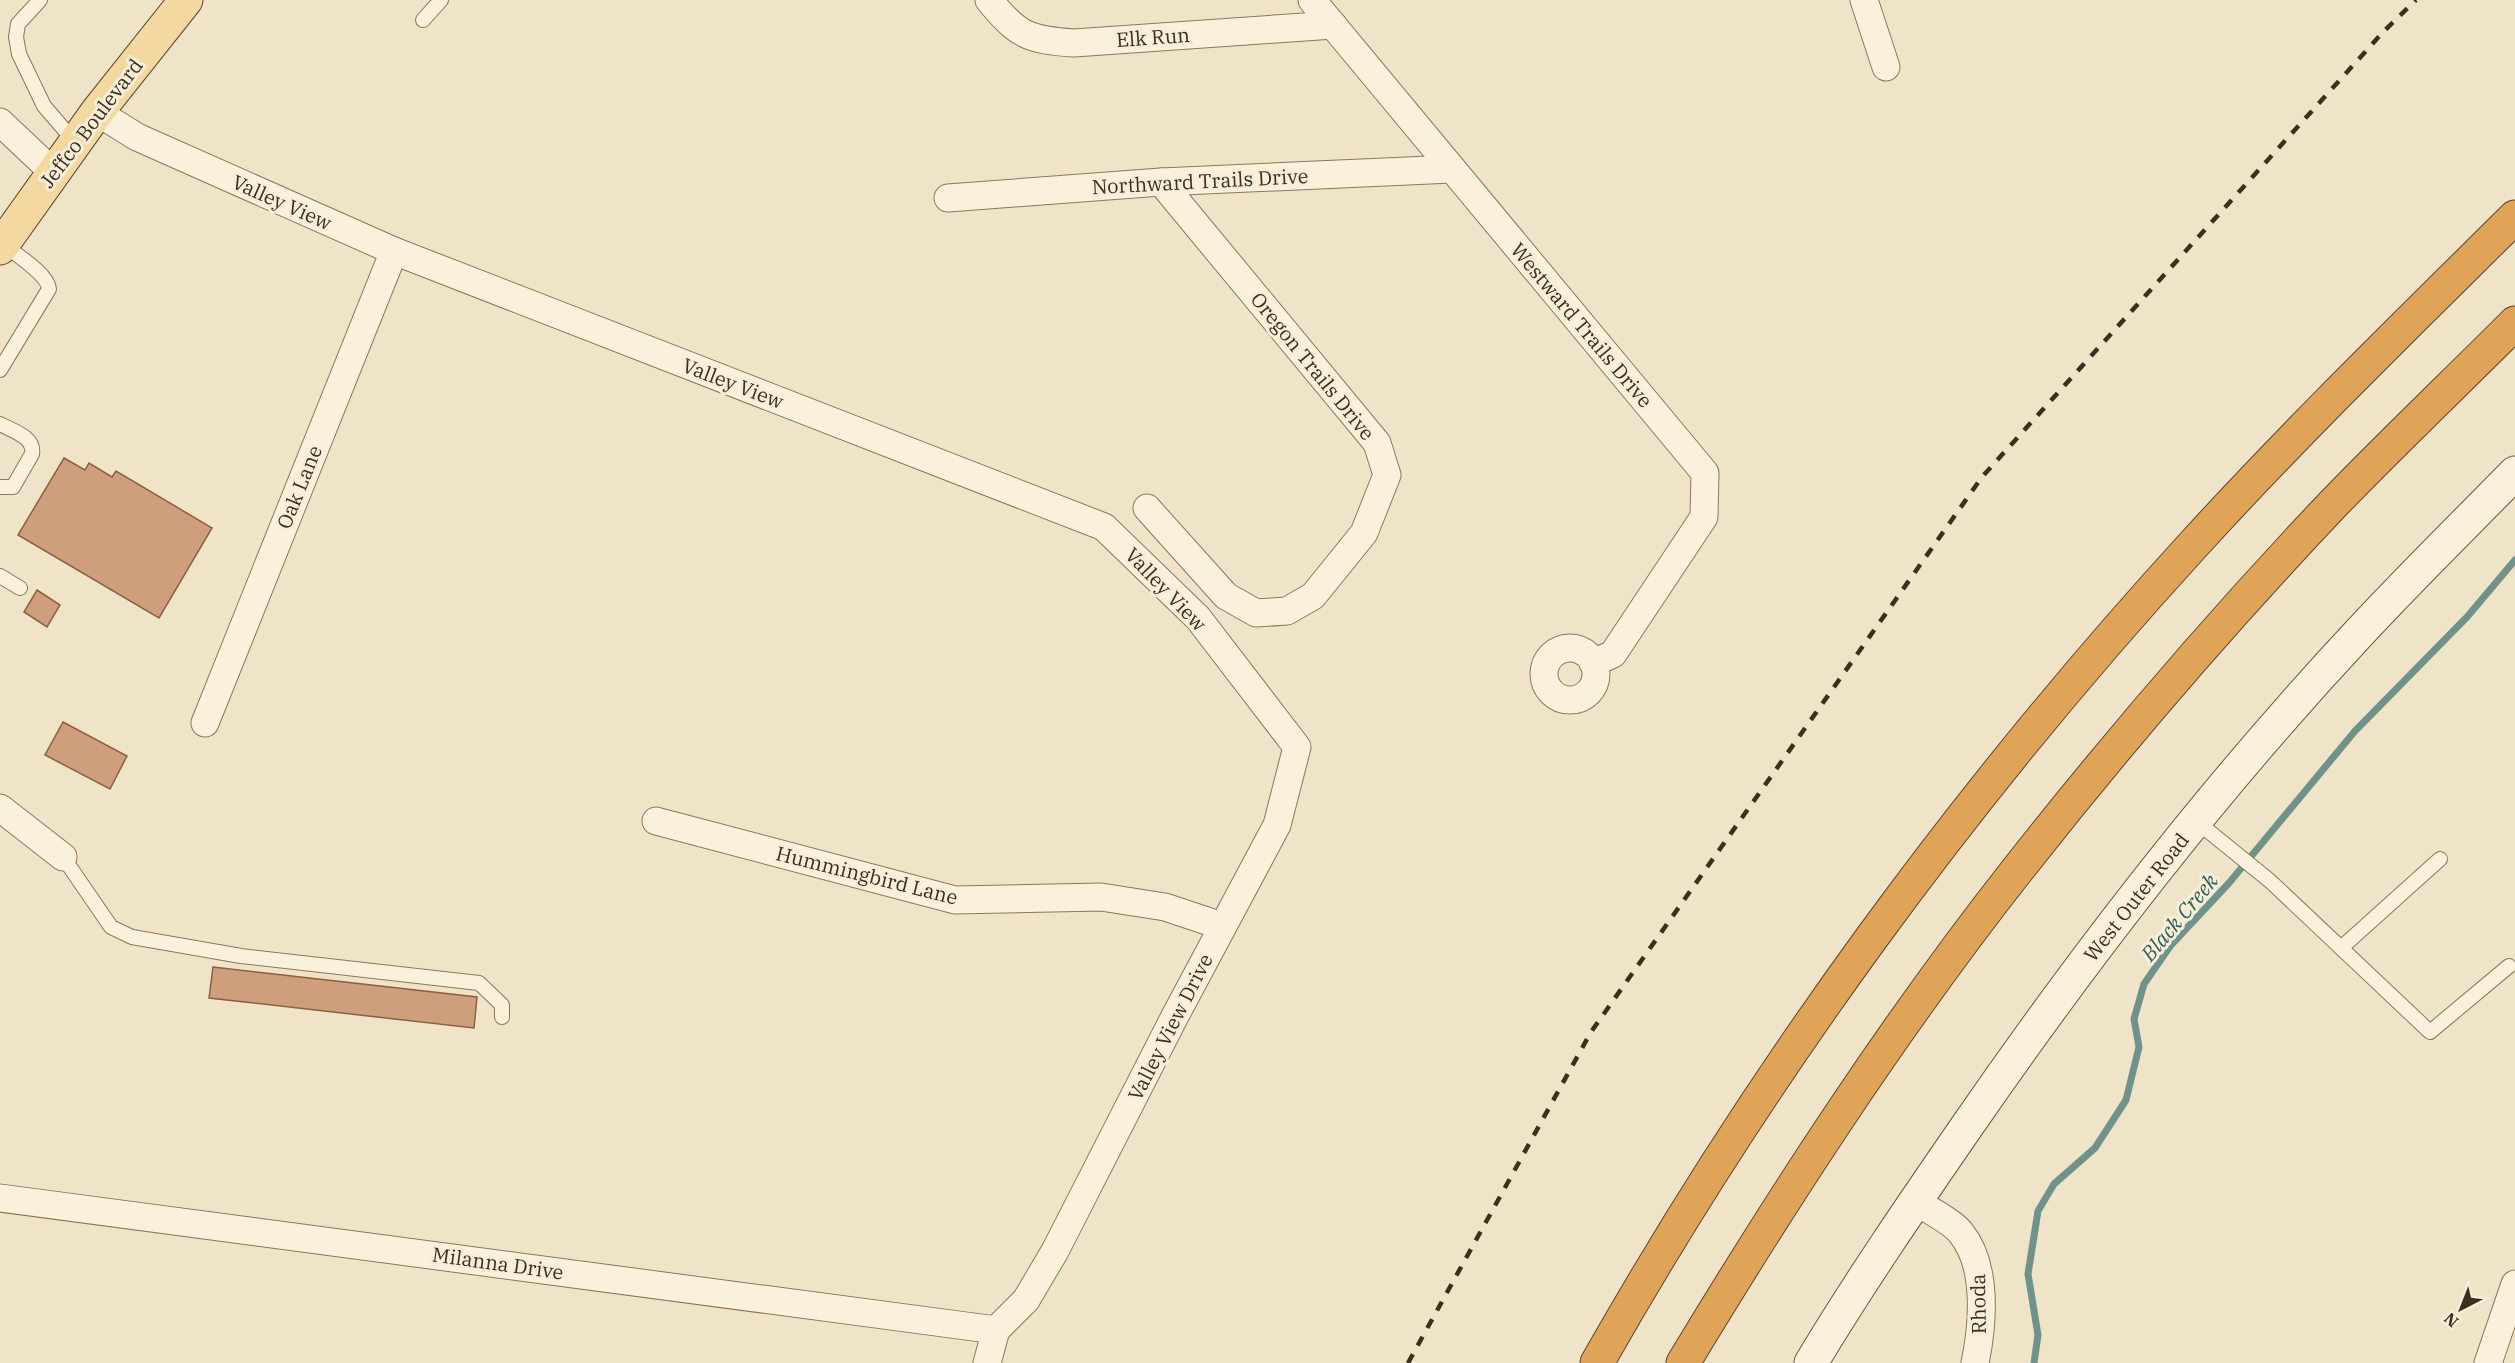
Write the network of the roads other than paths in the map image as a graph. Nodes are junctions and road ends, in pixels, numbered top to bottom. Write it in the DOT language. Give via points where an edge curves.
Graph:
graph roads {
  1 [pos="40,0"];
  2 [pos="186,0"];
  3 [pos="441,0"];
  4 [pos="989,0"];
  5 [pos="1312,0"];
  6 [pos="1864,0"];
  7 [pos="423,20"];
  8 [pos="1333,25"];
  9 [pos="1886,67"];
  10 [pos="97,112"];
  11 [pos="0,122"];
  12 [pos="75,142"];
  13 [pos="1452,169"];
  14 [pos="53,171"];
  15 [pos="1161,182"];
  16 [pos="948,198"];
  17 [pos="2515,218"];
  18 [pos="1,246"];
  19 [pos="394,252"];
  20 [pos="2515,323"];
  21 [pos="0,370"];
  22 [pos="0,424"];
  23 [pos="2515,473"];
  24 [pos="0,487"];
  25 [pos="1147,508"];
  26 [pos="0,576"];
  27 [pos="20,588"];
  28 [pos="1593,663"];
  29 [pos="205,723"];
  30 [pos="1298,747"];
  31 [pos="0,808"];
  32 [pos="656,821"];
  33 [pos="2196,821"];
  34 [pos="63,857"];
  35 [pos="2440,859"];
  36 [pos="1222,926"];
  37 [pos="2341,948"];
  38 [pos="2509,966"];
  39 [pos="502,1017"];
  40 [pos="0,1198"];
  41 [pos="1915,1201"];
  42 [pos="2515,1284"];
  43 [pos="996,1330"];
  44 [pos="987,1363"];
  45 [pos="1597,1363"];
  46 [pos="1683,1363"];
  47 [pos="1811,1363"];
  48 [pos="1975,1363"];
  49 [pos="2488,1363"];
  1 -- 12 [label="lane" via="18,24 19,54 45,106"];
  2 -- 10 [label="main road, Jeffco Boulevard"];
  3 -- 7 [label="lane"];
  4 -- 8 [label="street, Elk Run" via="1009,26 1041,41 1074,43"];
  5 -- 8 [label="street, Westward Trails Drive"];
  6 -- 9 [label="street"];
  8 -- 13 [label="street, Westward Trails Drive"];
  10 -- 12 [label="main road, Jeffco Boulevard"];
  10 -- 19 [label="street, Valley View" via="137,137"];
  11 -- 14 [label="street"];
  12 -- 14 [label="main road, Jeffco Boulevard"];
  13 -- 15 [label="street, Northward Trails Drive"];
  13 -- 28 [label="street, Westward Trails Drive" via="1705,473 1704,517 1613,654"];
  14 -- 18 [label="main road, Jeffco Boulevard"];
  15 -- 16 [label="street, Northward Trails Drive"];
  15 -- 25 [label="street, Oregon Trails Drive" via="1377,443 1387,475 1364,533 1313,596 1287,611 1256,613 1226,596"];
  17 -- 45 [label="highway" via="2274,458 2033,730 1942,845 1810,1025 1677,1229"];
  18 -- 21 [label="lane" via="41,274 49,282 49,289"];
  19 -- 29 [label="street, Oak Lane"];
  19 -- 30 [label="street, Valley View" via="1104,526 1198,618"];
  20 -- 46 [label="highway" via="2336,501 2092,776 1908,1017 1808,1162"];
  22 -- 24 [label="lane" via="28,440 33,449 13,487"];
  23 -- 33 [label="street, West Outer Road" via="2358,634"];
  26 -- 27 [label="lane"];
  30 -- 36 [label="street, Valley View Drive" via="1277,825"];
  31 -- 34 [label="street"];
  32 -- 36 [label="street, Hummingbird Lane" via="954,900 1101,897 1165,907"];
  33 -- 37 [label="lane" via="2270,881"];
  33 -- 41 [label="street, West Outer Road" via="2025,1042"];
  34 -- 39 [label="lane" via="111,927 132,937 241,956 480,983 502,1005"];
  35 -- 37 [label="lane"];
  36 -- 43 [label="street, Valley View Drive" via="1055,1251 1026,1300"];
  37 -- 38 [label="lane" via="2430,1032"];
  40 -- 43 [label="street, Milanna Drive"];
  41 -- 47 [label="street, West Outer Road"];
  41 -- 48 [label="street, Rhoda" via="1961,1232 1981,1272 1980,1339"];
  42 -- 49 [label="street"];
  43 -- 44 [label="street"];
}
